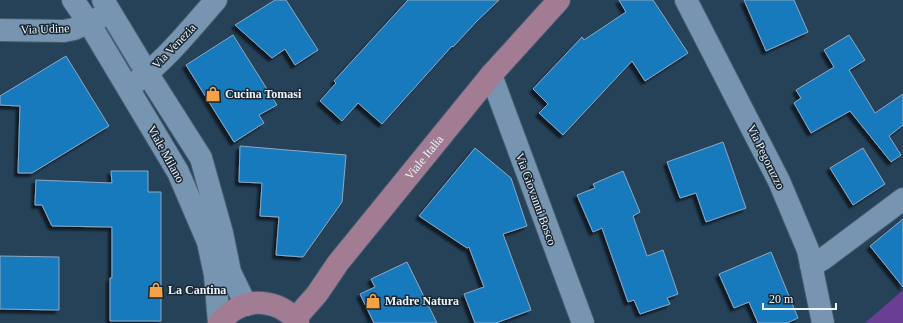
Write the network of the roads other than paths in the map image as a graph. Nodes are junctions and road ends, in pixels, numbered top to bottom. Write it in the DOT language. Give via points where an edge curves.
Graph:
graph roads {
  1 [pos="73,0"];
  2 [pos="216,0"];
  3 [pos="559,0"];
  4 [pos="686,0"];
  5 [pos="107,6"];
  6 [pos="89,23"];
  7 [pos="0,30"];
  8 [pos="148,73"];
  9 [pos="491,75"];
  10 [pos="128,88"];
  11 [pos="903,199"];
  12 [pos="811,266"];
  13 [pos="246,304"];
  14 [pos="297,321"];
  15 [pos="219,323"];
  16 [pos="582,323"];
  17 [pos="823,323"];
  1 -- 6 [label="street, Viale Milano"];
  2 -- 8 [label="street, Via Venezia"];
  3 -- 9 [label="main road, Viale Italia"];
  4 -- 12 [label="street, Via Pegoruzzo" via="779,181 808,250"];
  5 -- 6 [label="street, Via Udine"];
  5 -- 8 [label="street"];
  6 -- 7 [label="street, Via Udine" via="64,31"];
  6 -- 10 [label="street, Viale Milano"];
  8 -- 10 [label="street, Via Venezia"];
  8 -- 13 [label="street" via="202,158 230,272"];
  9 -- 14 [label="main road, Viale Italia" via="338,263"];
  9 -- 16 [label="street, Via Giovanni Bosco"];
  10 -- 15 [label="street, Viale Milano" via="178,172 208,242 215,275"];
  11 -- 12 [label="street" via="823,260"];
  12 -- 17 [label="street, Via Pegoruzzo"];
  13 -- 14 [label="main road, Viale Italia" via="273,305 285,310"];
  13 -- 15 [label="main road" via="231,312"];
}
